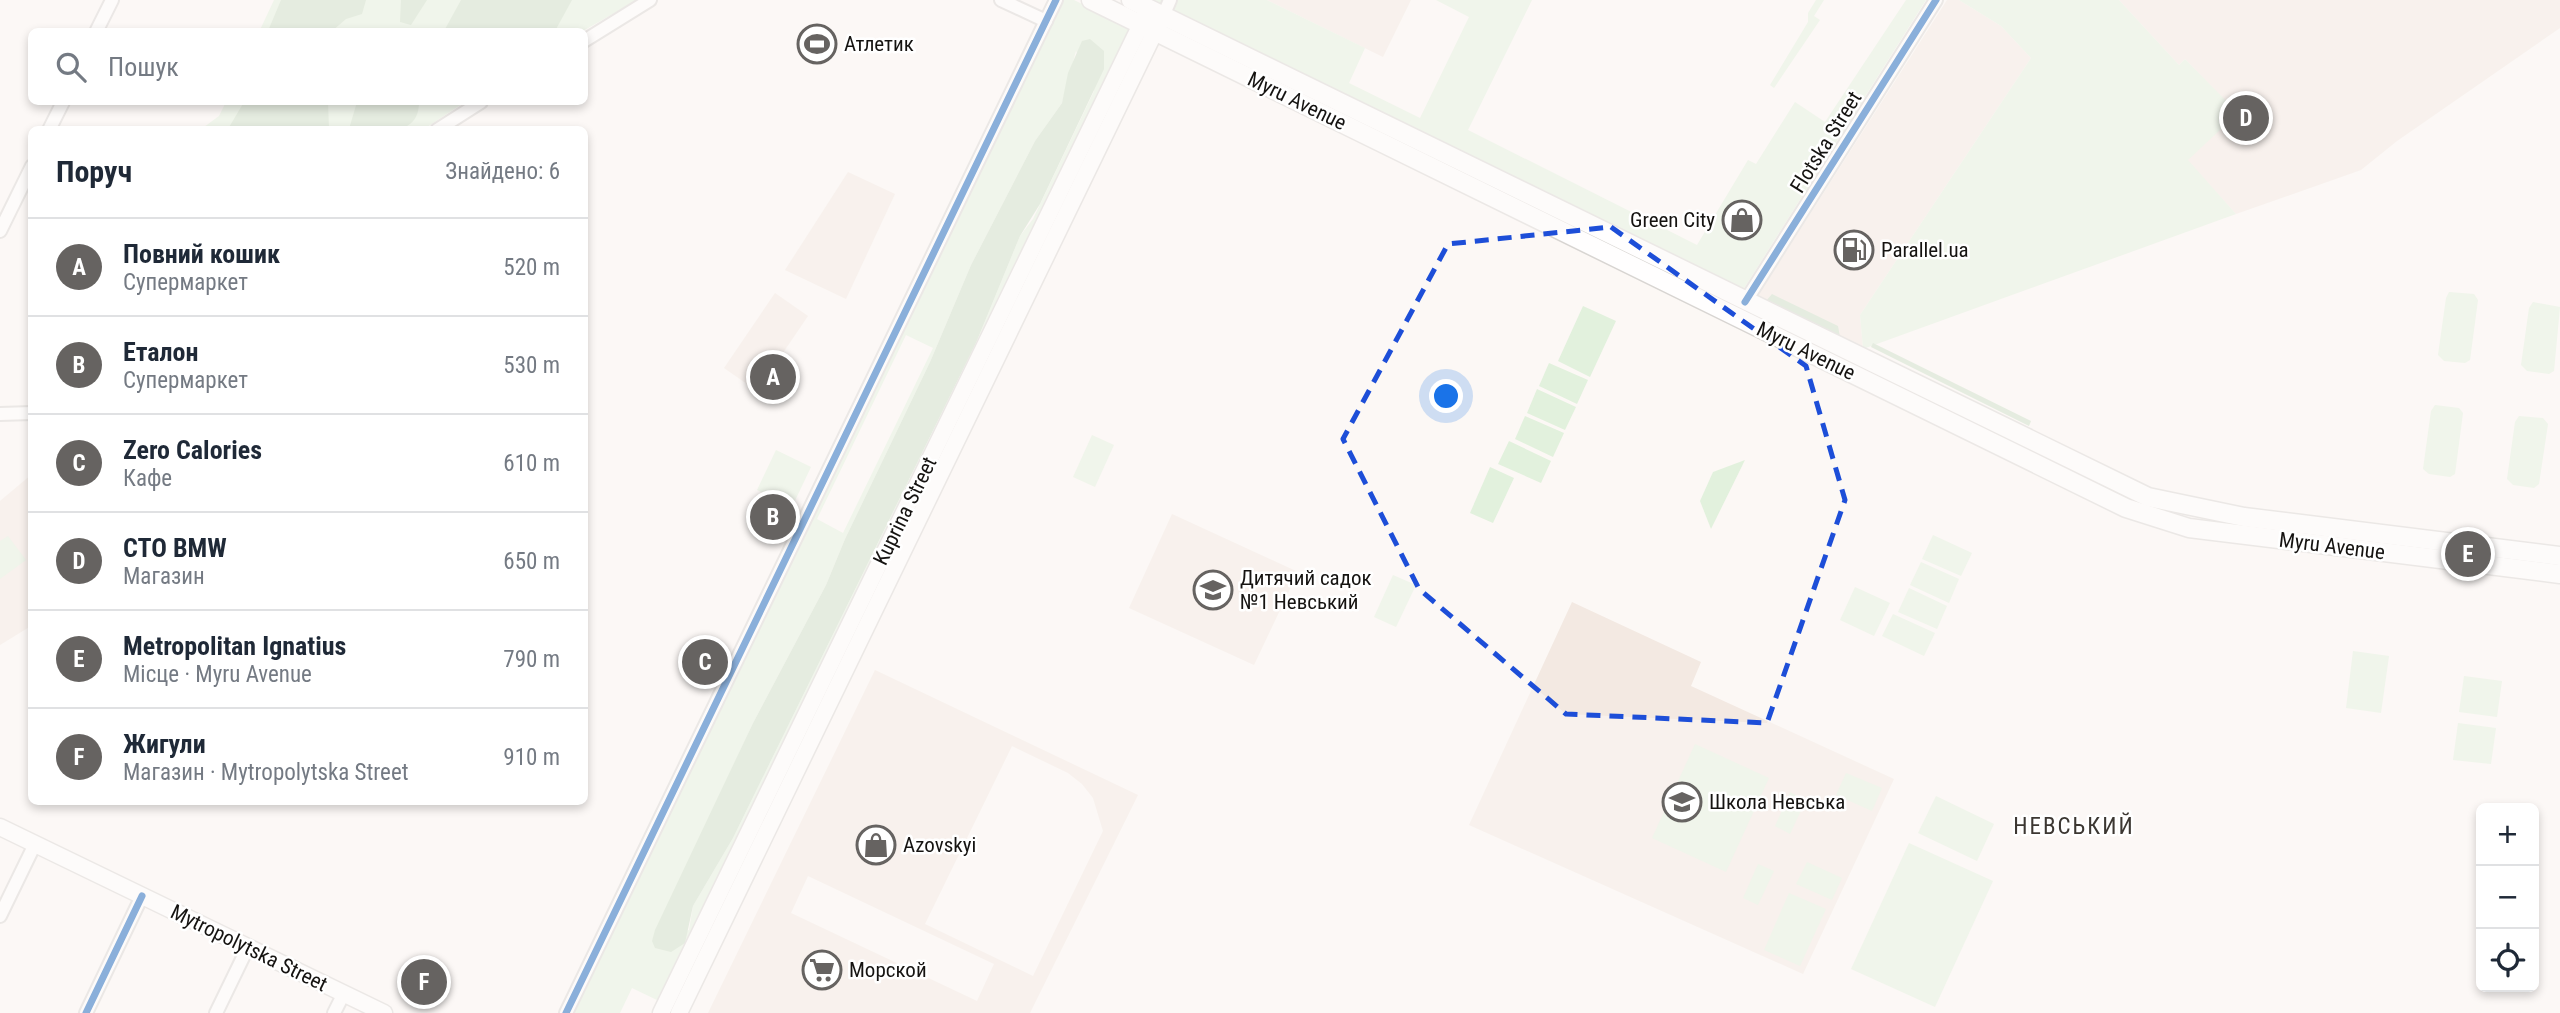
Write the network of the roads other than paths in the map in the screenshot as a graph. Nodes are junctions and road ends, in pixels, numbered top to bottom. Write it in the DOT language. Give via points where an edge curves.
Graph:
graph roads {
  1 [pos="112,0"];
  2 [pos="650,0"];
  3 [pos="1001,0"];
  4 [pos="1056,0"];
  5 [pos="1091,0"];
  6 [pos="1131,0"];
  7 [pos="1936,0"];
  8 [pos="1155,13"];
  9 [pos="1046,21"];
  10 [pos="98,28"];
  11 [pos="588,39"];
  12 [pos="61,105"];
  13 [pos="476,105"];
  14 [pos="51,126"];
  15 [pos="443,126"];
  16 [pos="28,174"];
  17 [pos="0,231"];
  18 [pos="1740,310"];
  19 [pos="1940,407"];
  20 [pos="28,413"];
  21 [pos="0,414"];
  22 [pos="2560,556"];
  23 [pos="2560,574"];
  24 [pos="852,638"];
  25 [pos="0,827"];
  26 [pos="35,844"];
  27 [pos="142,896"];
  28 [pos="0,916"];
  29 [pos="248,947"];
  30 [pos="344,993"];
  31 [pos="86,1013"];
  32 [pos="216,1013"];
  33 [pos="334,1013"];
  34 [pos="384,1013"];
  35 [pos="566,1013"];
  36 [pos="661,1013"];
  37 [pos="679,1013"];
  1 -- 10 [label="street"];
  2 -- 11 [label="street"];
  3 -- 9 [label="street"];
  4 -- 9 [label="street"];
  5 -- 8 [label="highway, Myru Avenue"];
  6 -- 8 [label="highway, Myru Avenue"];
  7 -- 18 [label="street, Flotska Street"];
  8 -- 18 [label="highway, Myru Avenue" via="1352,119"];
  8 -- 24 [label="main road, Kuprina Street"];
  9 -- 35 [label="street"];
  12 -- 14 [label="street"];
  13 -- 15 [label="street"];
  16 -- 17 [label="street"];
  18 -- 19 [label="highway, Myru Avenue"];
  19 -- 22 [label="highway, Myru Avenue" via="2110,482 2193,509"];
  19 -- 23 [label="highway, Myru Avenue" via="2126,508 2189,528"];
  20 -- 21 [label="street"];
  24 -- 36 [label="main road, Kuprina Street"];
  24 -- 37 [label="main road, Kuprina Street"];
  25 -- 26 [label="main road, Mytropolytska Street"];
  26 -- 27 [label="main road, Mytropolytska Street"];
  26 -- 28 [label="street"];
  27 -- 29 [label="main road, Mytropolytska Street"];
  27 -- 31 [label="street"];
  29 -- 30 [label="main road, Mytropolytska Street"];
  29 -- 32 [label="street"];
  30 -- 33 [label="street"];
  30 -- 34 [label="main road, Mytropolytska Street"];
}
